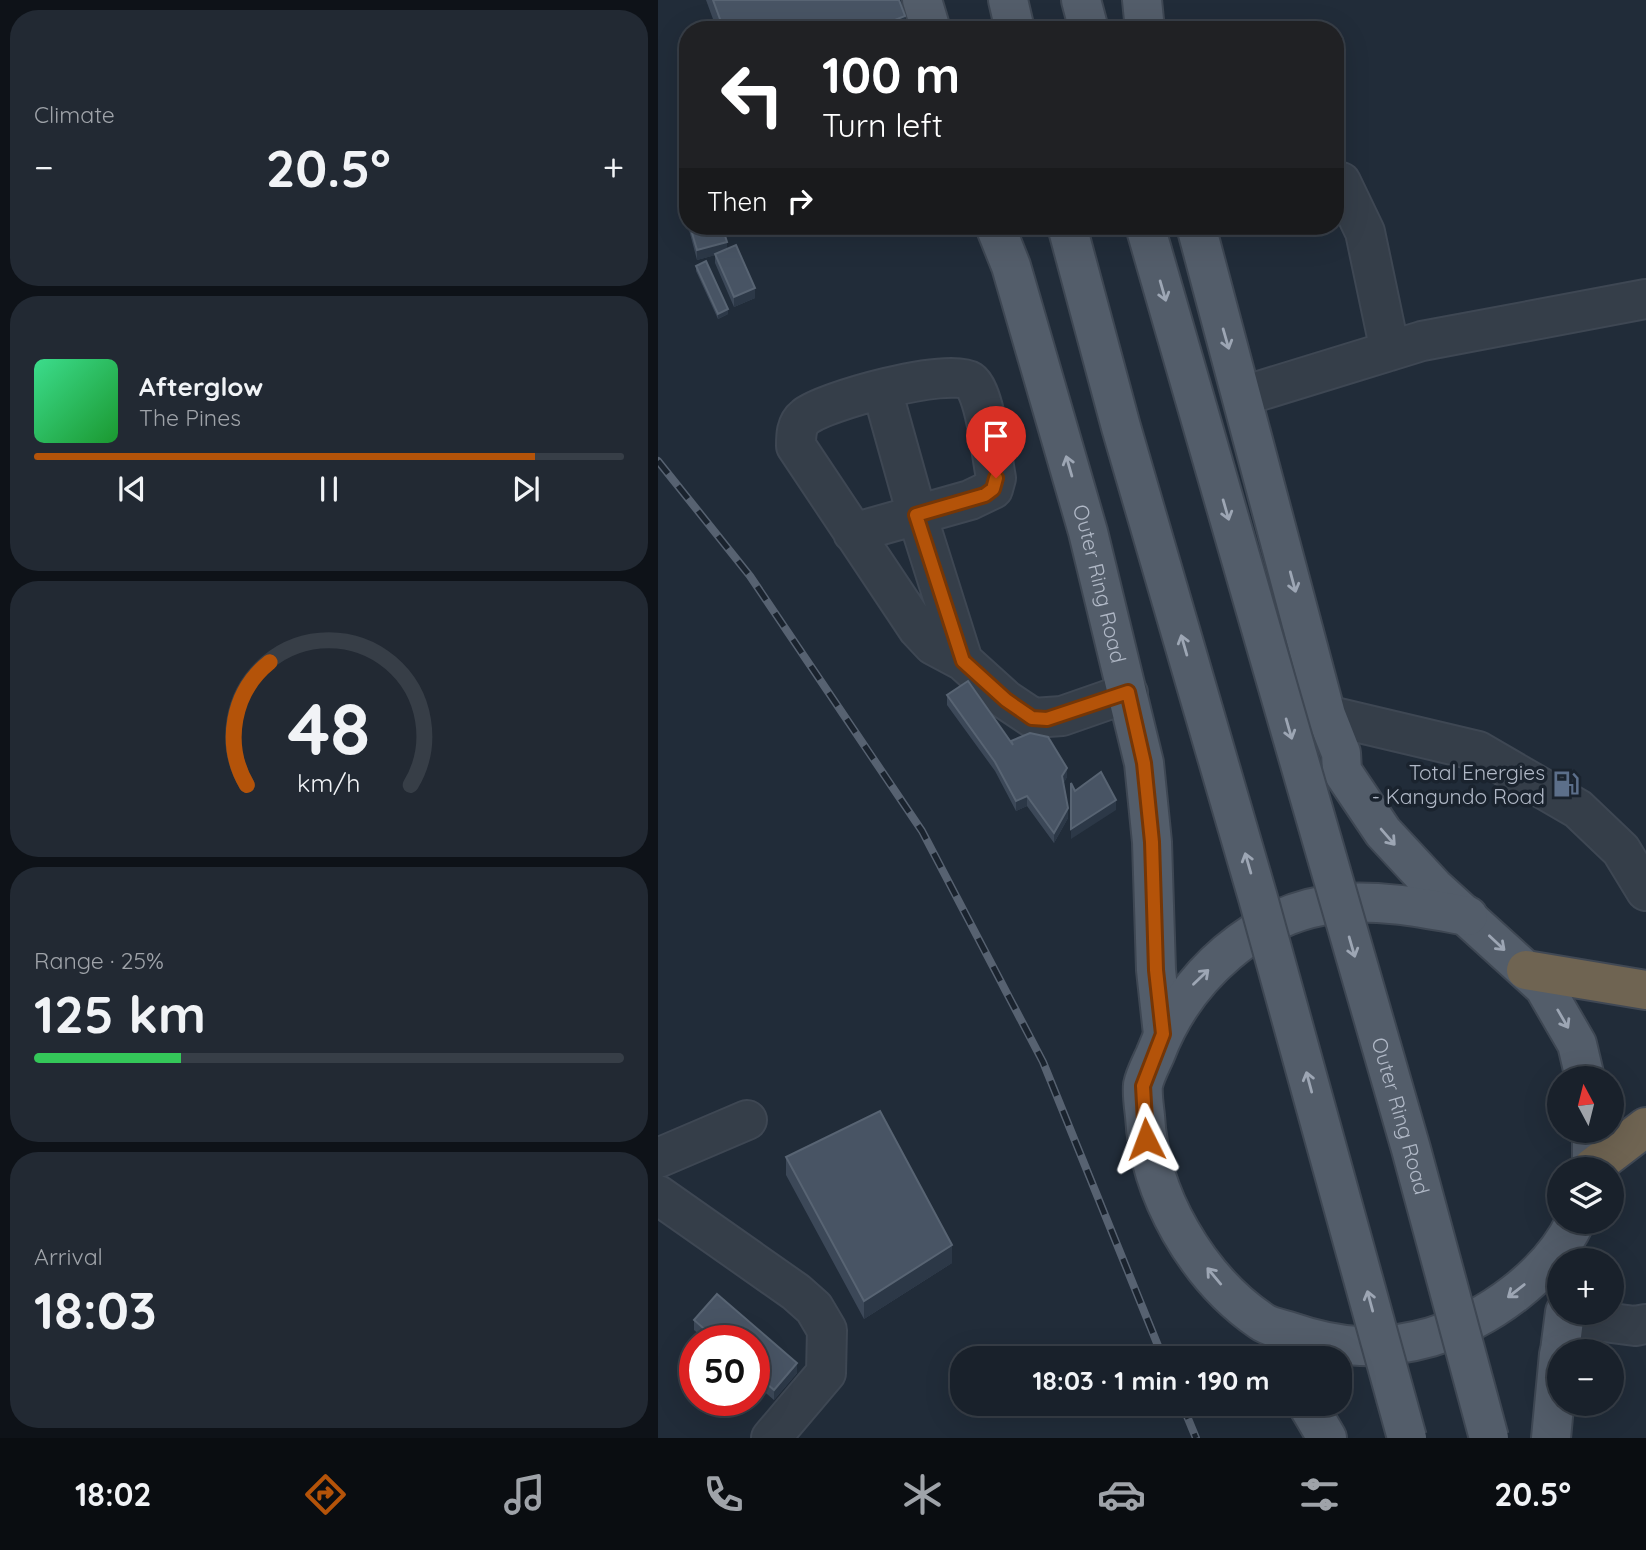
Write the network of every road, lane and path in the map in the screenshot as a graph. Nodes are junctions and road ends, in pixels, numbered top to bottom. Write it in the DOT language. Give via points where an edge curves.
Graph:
graph roads {
  1 [pos="922,0"];
  2 [pos="1008,0"];
  3 [pos="1081,0"];
  4 [pos="1142,0"];
  5 [pos="928,21"];
  6 [pos="1014,21"];
  7 [pos="1087,21"];
  8 [pos="1144,21"];
  9 [pos="1344,188"];
  10 [pos="999,235"];
  11 [pos="1070,235"];
  12 [pos="1147,235"];
  13 [pos="1198,235"];
  14 [pos="1646,299"];
  15 [pos="1390,351"];
  16 [pos="882,390"];
  17 [pos="1243,396"];
  18 [pos="916,515"];
  19 [pos="853,533"];
  20 [pos="963,661"];
  21 [pos="1128,692"];
  22 [pos="1326,715"];
  23 [pos="1646,891"];
  24 [pos="1468,916"];
  25 [pos="1526,970"];
  26 [pos="1646,990"];
  27 [pos="1163,1034"];
  28 [pos="1582,1066"];
  29 [pos="747,1121"];
  30 [pos="1646,1127"];
  31 [pos="1607,1157"];
  32 [pos="658,1158"];
  33 [pos="658,1195"];
  34 [pos="1569,1242"];
  35 [pos="1263,1323"];
  36 [pos="1646,1324"];
  37 [pos="1562,1334"];
  38 [pos="1274,1346"];
  39 [pos="1314,1416"];
  40 [pos="771,1438"];
  41 [pos="1327,1438"];
  42 [pos="1408,1438"];
  43 [pos="1489,1438"];
  44 [pos="1550,1438"];
  1 -- 5 [label="main road"];
  2 -- 6 [label="main road"];
  3 -- 7 [label="main road"];
  4 -- 8 [label="main road"];
  9 -- 15 [label="street" via="1365,232"];
  21 -- 10 [label="main road, Outer Ring Road, one-way" via="1088,532"];
  42 -- 11 [label="main road, one-way, bridge"];
  12 -- 43 [label="main road, Outer Ring Road, one-way, bridge" via="1411,1149"];
  13 -- 17 [label="main road, one-way"];
  14 -- 15 [label="street"];
  15 -- 17 [label="street"];
  16 -- 18 [label="street"];
  16 -- 18 [label="street" via="954,375 971,381 979,394 996,478 993,489"];
  16 -- 19 [label="street" via="819,408 802,418 796,433 796,446"];
  17 -- 22 [label="main road, one-way"];
  18 -- 19 [label="street"];
  18 -- 20 [label="street"];
  19 -- 20 [label="street" via="918,629 933,645"];
  20 -- 21 [label="street" via="1032,718 1062,716"];
  21 -- 27 [label="main road, Outer Ring Road" via="1144,763"];
  22 -- 23 [label="street" via="1478,751 1578,809 1621,850"];
  22 -- 24 [label="main road, one-way" via="1341,753 1342,771 1383,832"];
  24 -- 25 [label="main road, one-way"];
  27 -- 24 [label="main road, Outer Ring Road, one-way" via="1193,985 1234,946 1285,918 1340,903 1398,904"];
  25 -- 26 [label="highway"];
  25 -- 28 [label="main road, one-way" via="1544,987 1577,1044"];
  35 -- 27 [label="main road, Outer Ring Road, one-way" via="1213,1278 1159,1189 1146,1139 1143,1086"];
  29 -- 32 [label="street"];
  30 -- 31 [label="highway"];
  33 -- 40 [label="street" via="796,1292 814,1308 827,1330 826,1373"];
  34 -- 35 [label="main road, Outer Ring Road, one-way" via="1519,1290 1462,1328 1396,1347 1327,1345"];
  35 -- 38 [label="main road, Outer Ring Road"];
  36 -- 37 [label="street"];
  37 -- 44 [label="main road"];
  39 -- 41 [label="main road"];
}
